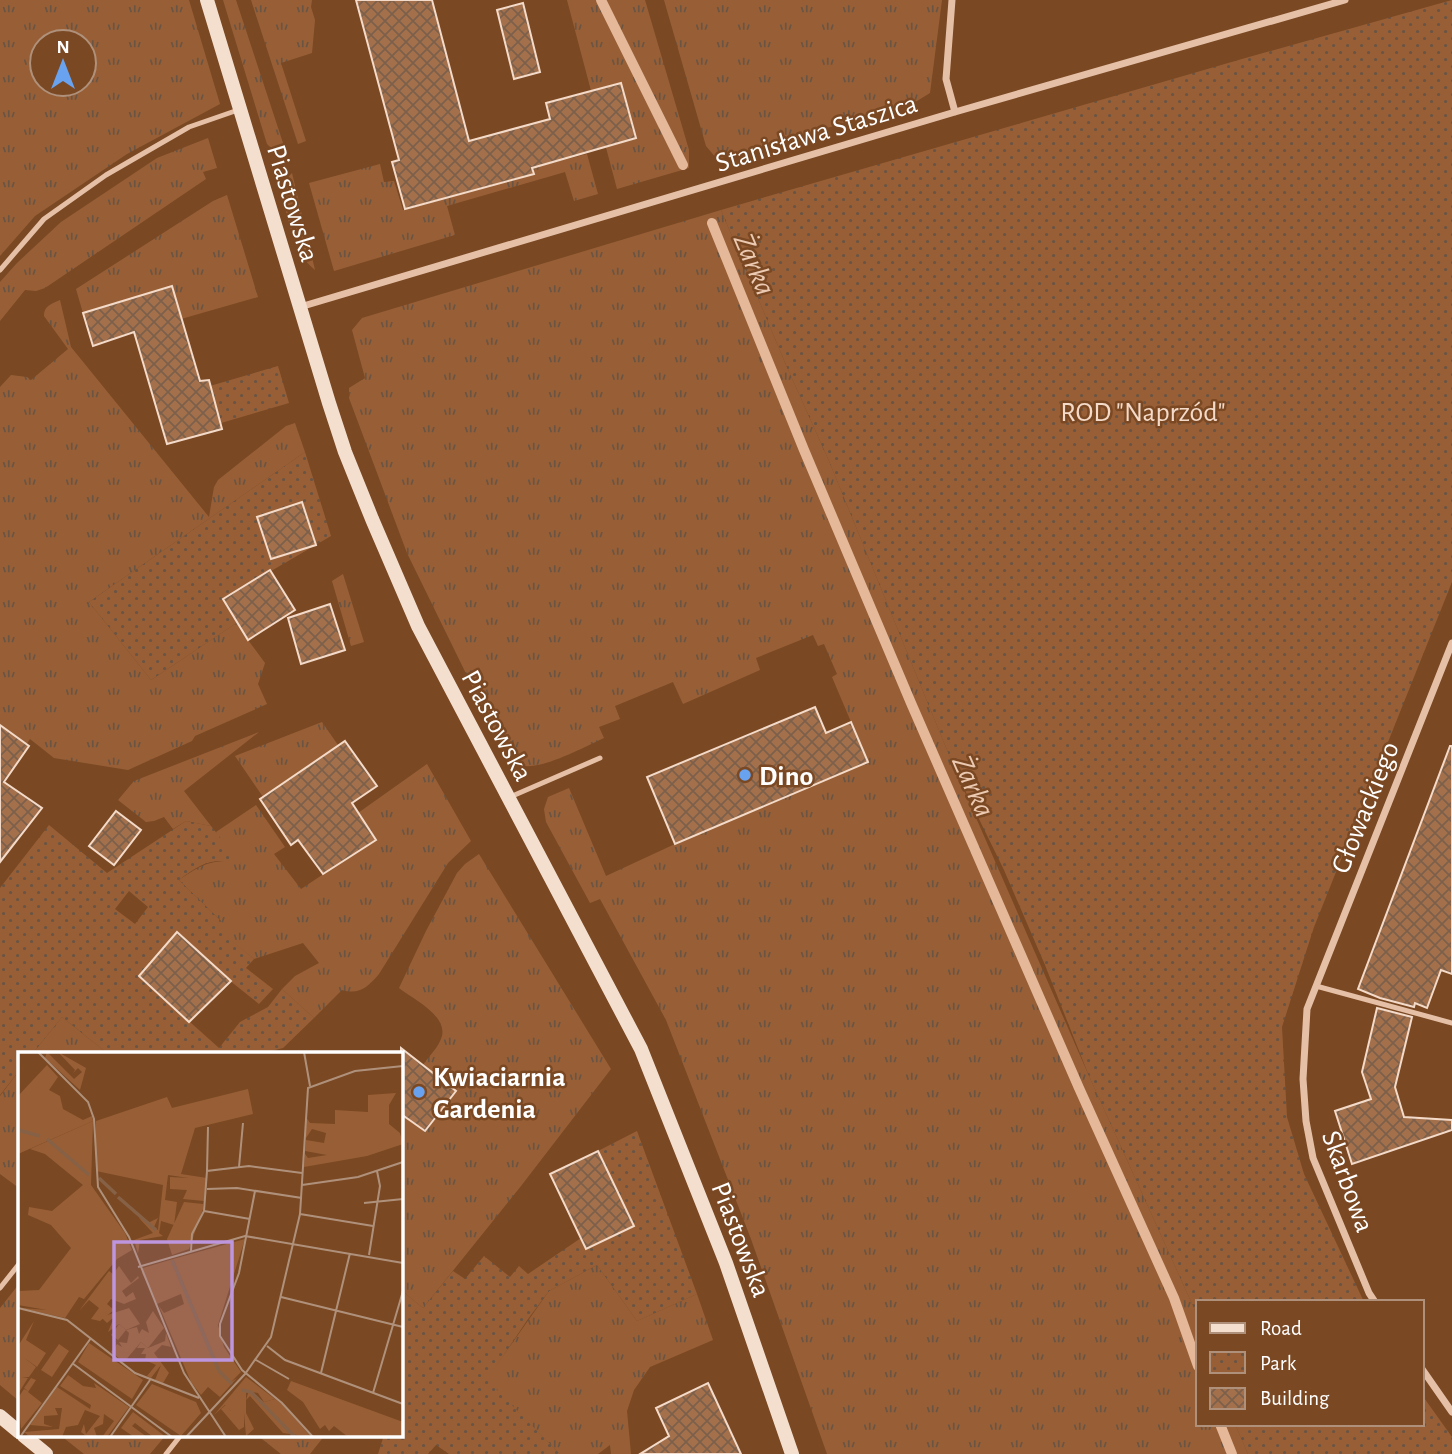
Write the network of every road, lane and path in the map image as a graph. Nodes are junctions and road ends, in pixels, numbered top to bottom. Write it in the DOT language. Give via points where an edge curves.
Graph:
graph roads {
  1 [pos="207,0"];
  2 [pos="952,0"];
  3 [pos="1345,0"];
  4 [pos="240,109"];
  5 [pos="955,112"];
  6 [pos="0,270"];
  7 [pos="300,307"];
  8 [pos="1452,643"];
  9 [pos="600,758"];
  10 [pos="509,797"];
  11 [pos="1316,986"];
  12 [pos="1452,1023"];
  13 [pos="18,1265"];
  14 [pos="0,1288"];
  15 [pos="1374,1300"];
  16 [pos="1424,1372"];
  17 [pos="1452,1412"];
  18 [pos="0,1416"];
  19 [pos="18,1431"];
  20 [pos="25,1436"];
  21 [pos="180,1436"];
  22 [pos="46,1454"];
  23 [pos="166,1454"];
  24 [pos="792,1454"];
  1 -- 4 [label="street, Piastowska"];
  2 -- 5 [label="street" via="946,79"];
  3 -- 5 [label="street, Stanisława Staszica"];
  4 -- 6 [label="lane" via="189,127 106,175 44,219"];
  4 -- 7 [label="street, Piastowska"];
  5 -- 7 [label="street, Stanisława Staszica"];
  7 -- 10 [label="street, Piastowska" via="345,452 372,519 418,626"];
  8 -- 11 [label="street, Głowackiego"];
  9 -- 10 [label="lane"];
  10 -- 24 [label="street, Piastowska" via="641,1049 726,1263"];
  11 -- 12 [label="lane"];
  11 -- 15 [label="street, Skarbowa" via="1307,1009 1306,1121 1313,1158"];
  13 -- 14 [label="lane"];
  16 -- 17 [label="street"];
  18 -- 19 [label="street"];
  20 -- 22 [label="street"];
  21 -- 23 [label="lane"];
}
